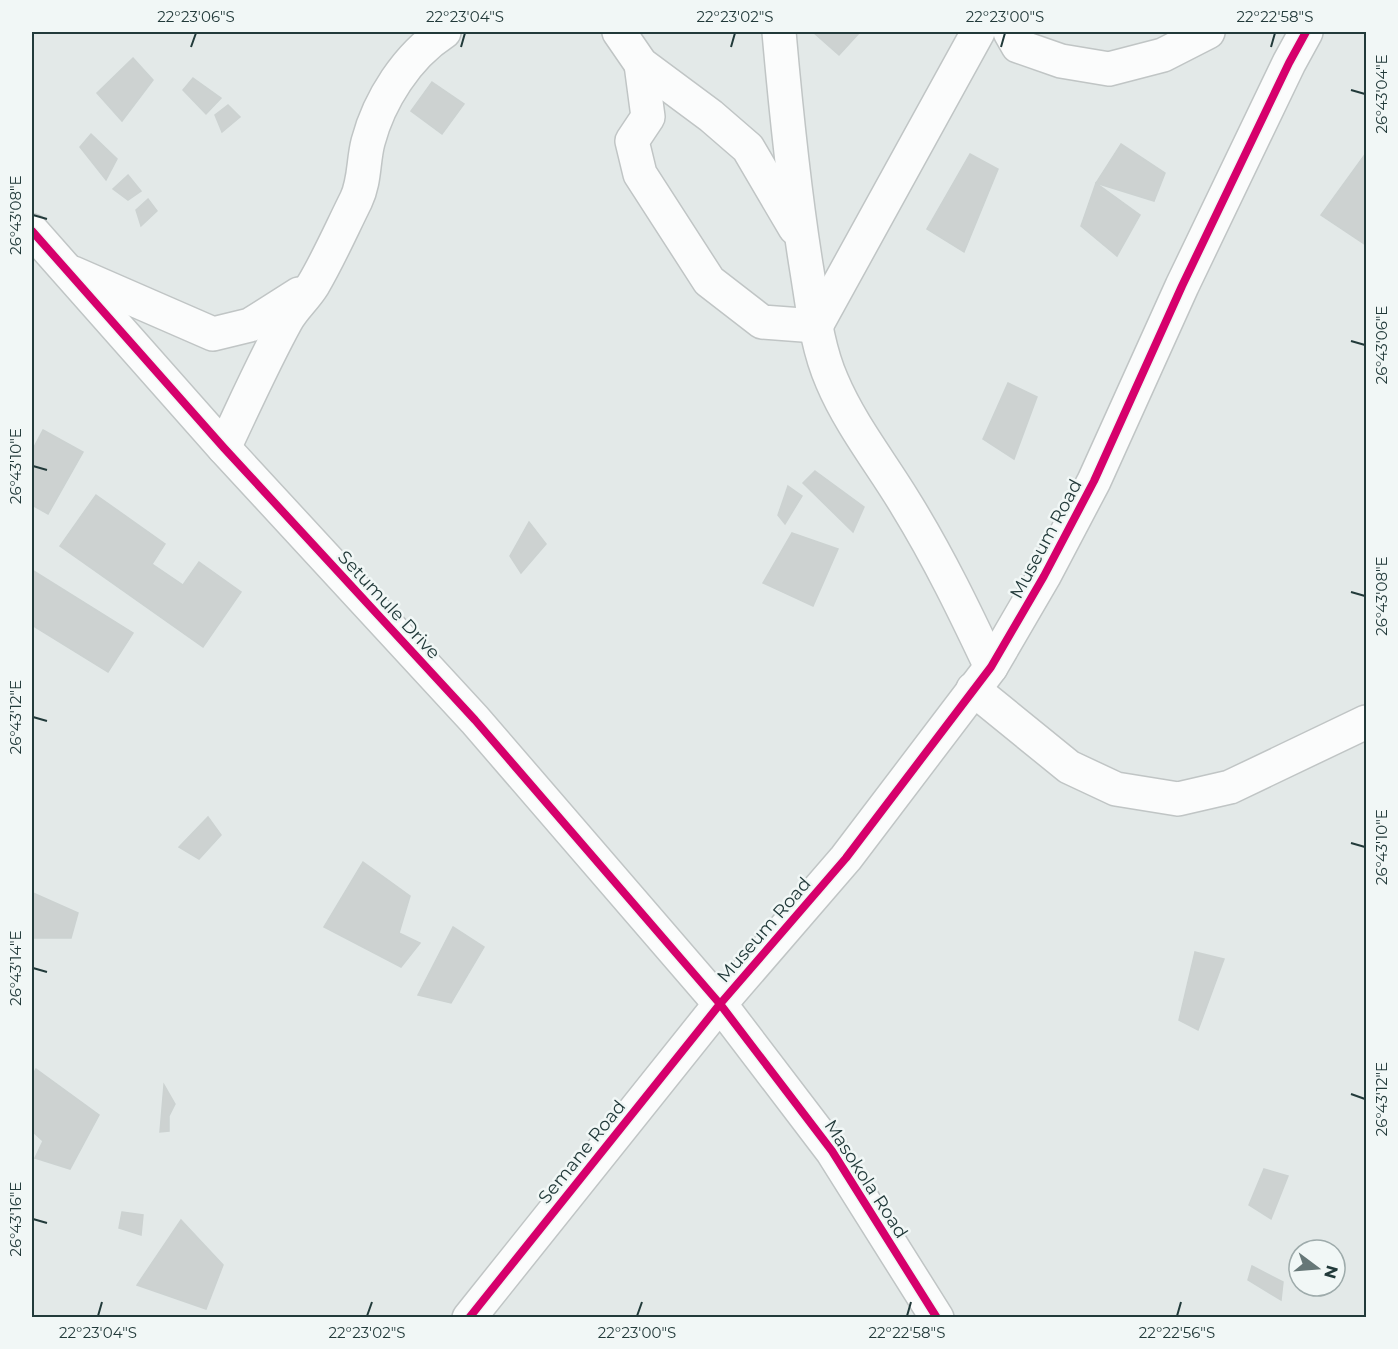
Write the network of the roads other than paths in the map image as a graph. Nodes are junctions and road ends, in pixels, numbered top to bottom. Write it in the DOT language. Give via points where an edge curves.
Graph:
graph roads {
  1 [pos="444,32"];
  2 [pos="619,32"];
  3 [pos="779,32"];
  4 [pos="978,32"];
  5 [pos="1011,32"];
  6 [pos="1208,32"];
  7 [pos="1306,32"];
  8 [pos="642,64"];
  9 [pos="32,231"];
  10 [pos="802,241"];
  11 [pos="63,269"];
  12 [pos="313,285"];
  13 [pos="816,326"];
  14 [pos="224,448"];
  15 [pos="982,678"];
  16 [pos="1366,722"];
  17 [pos="720,1004"];
  18 [pos="935,1316"];
  19 [pos="469,1317"];
  1 -- 12 [label="street" via="431,40 400,77 375,117 358,196"];
  2 -- 8 [label="street"];
  3 -- 10 [label="street"];
  4 -- 13 [label="street"];
  5 -- 6 [label="street" via="1018,46 1061,61 1109,69 1163,55"];
  7 -- 15 [label="street, Museum Road" via="1182,286 1094,481 1044,576"];
  8 -- 10 [label="street" via="748,148"];
  8 -- 13 [label="street" via="648,117 632,141 640,174 709,281 762,322"];
  9 -- 11 [label="street, Setumule Drive"];
  10 -- 13 [label="street"];
  11 -- 12 [label="street" via="213,334 250,325"];
  11 -- 14 [label="street, Setumule Drive"];
  12 -- 14 [label="street" via="287,319"];
  13 -- 15 [label="street" via="841,400 934,550"];
  14 -- 17 [label="street, Setumule Drive" via="475,720"];
  15 -- 16 [label="street" via="1069,768 1116,789 1178,798 1230,787"];
  15 -- 17 [label="street, Museum Road" via="846,858"];
  17 -- 18 [label="street, Masokola Road" via="832,1151"];
  17 -- 19 [label="street, Semane Road"];
}
